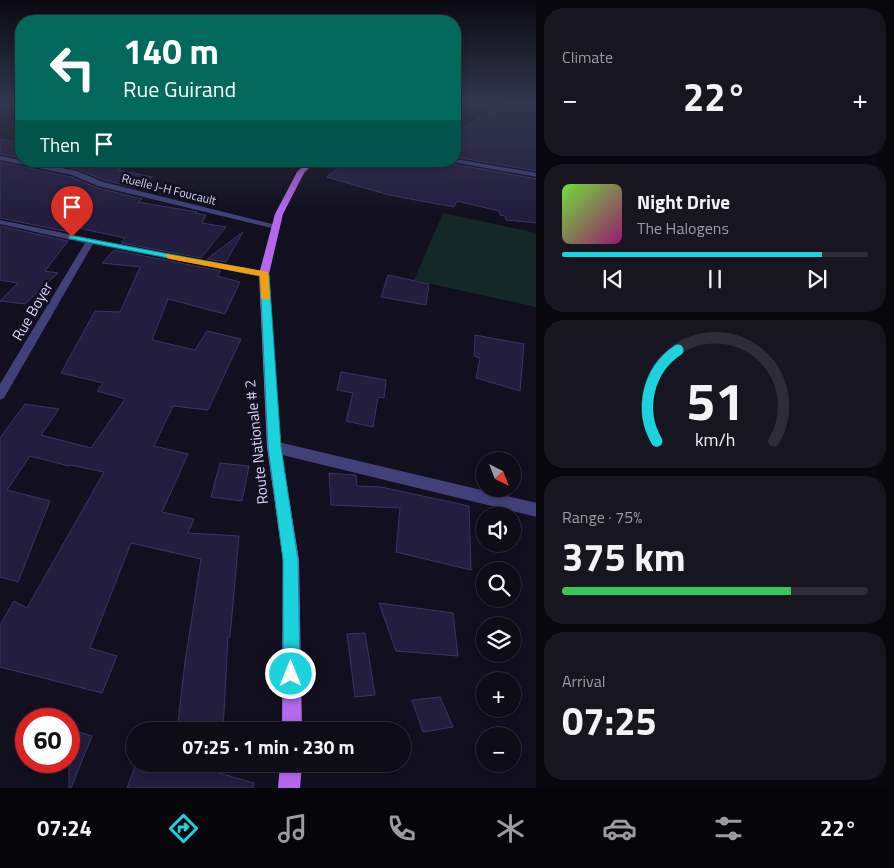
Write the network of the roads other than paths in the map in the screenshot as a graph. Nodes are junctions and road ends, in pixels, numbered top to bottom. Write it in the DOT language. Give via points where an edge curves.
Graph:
graph roads {
  1 [pos="0,158"];
  2 [pos="15,161"];
  3 [pos="461,162"];
  4 [pos="44,167"];
  5 [pos="306,167"];
  6 [pos="536,175"];
  7 [pos="0,222"];
  8 [pos="276,226"];
  9 [pos="90,241"];
  10 [pos="264,274"];
  11 [pos="0,395"];
  12 [pos="274,447"];
  13 [pos="536,510"];
  14 [pos="292,722"];
  15 [pos="290,772"];
  16 [pos="289,788"];
  1 -- 2 [label="street, Ruelle J-H Foucault"];
  3 -- 6 [label="street"];
  4 -- 8 [label="street, Ruelle J-H Foucault" via="74,173 100,184"];
  5 -- 8 [label="main road, Route Nationale # 2" via="278,214"];
  7 -- 9 [label="street"];
  8 -- 10 [label="main road, Route Nationale # 2"];
  9 -- 10 [label="street"];
  9 -- 11 [label="street, Rue Boyer"];
  10 -- 12 [label="main road, Route Nationale # 2"];
  12 -- 13 [label="street"];
  12 -- 14 [label="main road, Route Nationale # 2" via="291,560"];
  15 -- 16 [label="main road"];
}
